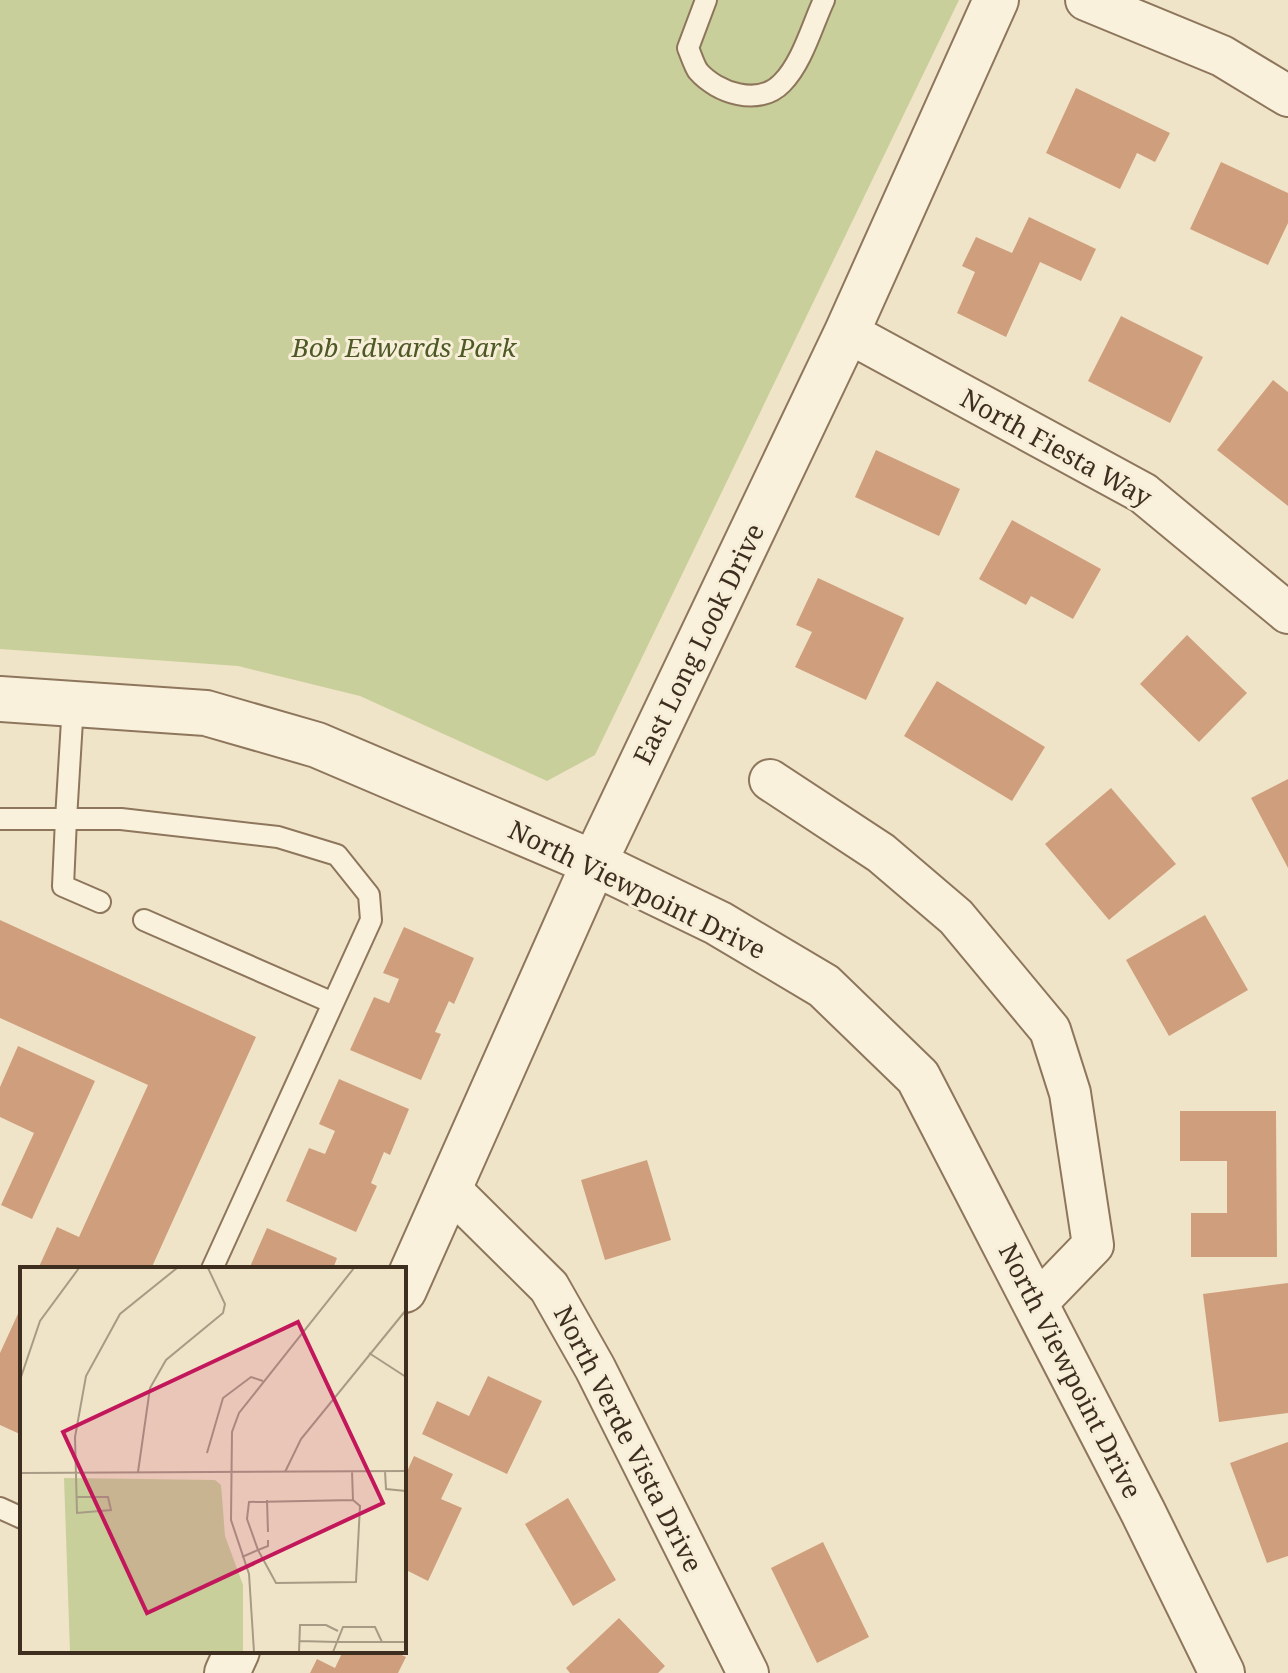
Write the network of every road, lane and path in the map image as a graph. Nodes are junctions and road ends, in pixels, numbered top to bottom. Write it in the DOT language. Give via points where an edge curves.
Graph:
graph roads {
  1 [pos="706,0"];
  2 [pos="824,0"];
  3 [pos="996,0"];
  4 [pos="1086,0"];
  5 [pos="1288,96"];
  6 [pos="847,332"];
  7 [pos="1288,613"];
  8 [pos="0,699"];
  9 [pos="73,704"];
  10 [pos="770,780"];
  11 [pos="0,819"];
  12 [pos="66,819"];
  13 [pos="594,863"];
  14 [pos="100,902"];
  15 [pos="144,920"];
  16 [pos="333,1003"];
  17 [pos="450,1189"];
  18 [pos="213,1267"];
  19 [pos="406,1286"];
  20 [pos="1035,1305"];
  21 [pos="0,1508"];
  22 [pos="20,1517"];
  23 [pos="236,1653"];
  24 [pos="227,1673"];
  25 [pos="748,1673"];
  26 [pos="1222,1673"];
  1 -- 2 [label="lane" via="688,48 698,70 719,88 739,95 766,94 782,84"];
  3 -- 6 [label="street, East Long Look Drive"];
  4 -- 5 [label="street" via="1222,56"];
  6 -- 7 [label="street, North Fiesta Way" via="1143,493"];
  6 -- 13 [label="street, East Long Look Drive"];
  8 -- 9 [label="street, North Viewpoint Drive"];
  9 -- 12 [label="lane"];
  9 -- 13 [label="street, North Viewpoint Drive" via="206,713 317,745"];
  10 -- 20 [label="street" via="881,853 956,917 1050,1030 1070,1093 1093,1245"];
  11 -- 12 [label="lane"];
  12 -- 14 [label="lane" via="63,886"];
  12 -- 16 [label="lane" via="121,819 278,837 337,855 369,895 371,920"];
  13 -- 17 [label="street, East Long Look Drive"];
  13 -- 20 [label="street, North Viewpoint Drive" via="718,923 824,986 918,1077"];
  15 -- 16 [label="lane"];
  16 -- 18 [label="lane"];
  17 -- 19 [label="street, East Long Look Drive"];
  17 -- 25 [label="street, North Verde Vista Drive" via="549,1287"];
  20 -- 26 [label="street, North Viewpoint Drive"];
  21 -- 22 [label="lane"];
  23 -- 24 [label="street"];
}
